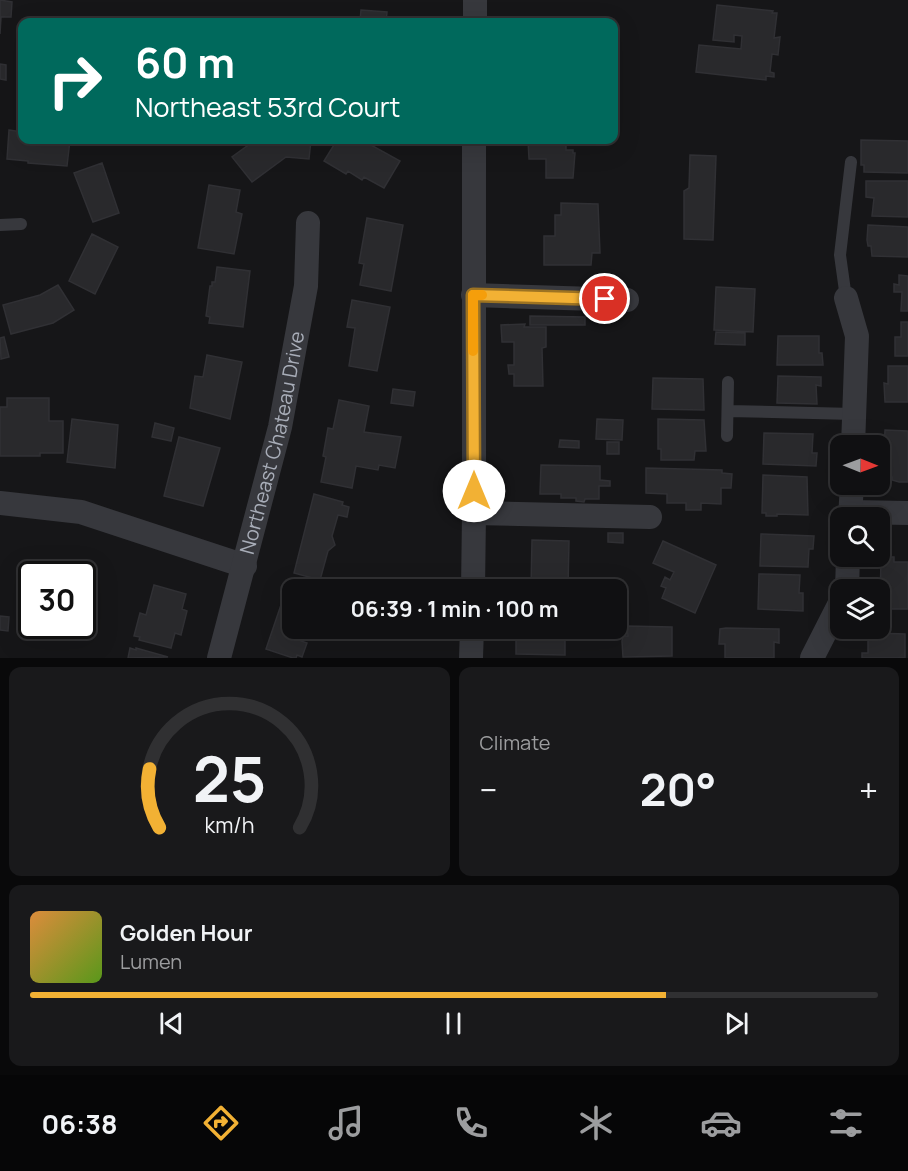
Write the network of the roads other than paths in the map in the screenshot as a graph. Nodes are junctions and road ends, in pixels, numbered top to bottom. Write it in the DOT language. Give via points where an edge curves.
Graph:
graph roads {
  1 [pos="475,0"];
  2 [pos="475,18"];
  3 [pos="474,144"];
  4 [pos="851,162"];
  5 [pos="308,223"];
  6 [pos="21,224"];
  7 [pos="0,225"];
  8 [pos="473,295"];
  9 [pos="846,298"];
  10 [pos="627,300"];
  11 [pos="728,382"];
  12 [pos="728,411"];
  13 [pos="854,414"];
  14 [pos="727,435"];
  15 [pos="853,435"];
  16 [pos="0,503"];
  17 [pos="474,513"];
  18 [pos="908,513"];
  19 [pos="890,514"];
  20 [pos="650,517"];
  21 [pos="245,566"];
  22 [pos="472,579"];
  23 [pos="830,623"];
  24 [pos="472,639"];
  25 [pos="219,658"];
  26 [pos="471,658"];
  27 [pos="812,658"];
  1 -- 2 [label="street"];
  3 -- 8 [label="street"];
  4 -- 9 [label="lane" via="840,255"];
  5 -- 21 [label="street, Northeast Chateau Drive" via="306,286 280,427"];
  6 -- 7 [label="lane"];
  8 -- 10 [label="street"];
  8 -- 17 [label="street"];
  9 -- 13 [label="street" via="857,336"];
  11 -- 12 [label="lane"];
  12 -- 13 [label="lane"];
  12 -- 14 [label="lane"];
  13 -- 15 [label="street"];
  16 -- 21 [label="street" via="81,512"];
  17 -- 20 [label="street"];
  17 -- 22 [label="street"];
  18 -- 19 [label="street"];
  21 -- 25 [label="street, Northeast Chateau Drive"];
  23 -- 27 [label="street"];
  24 -- 26 [label="street"];
}
